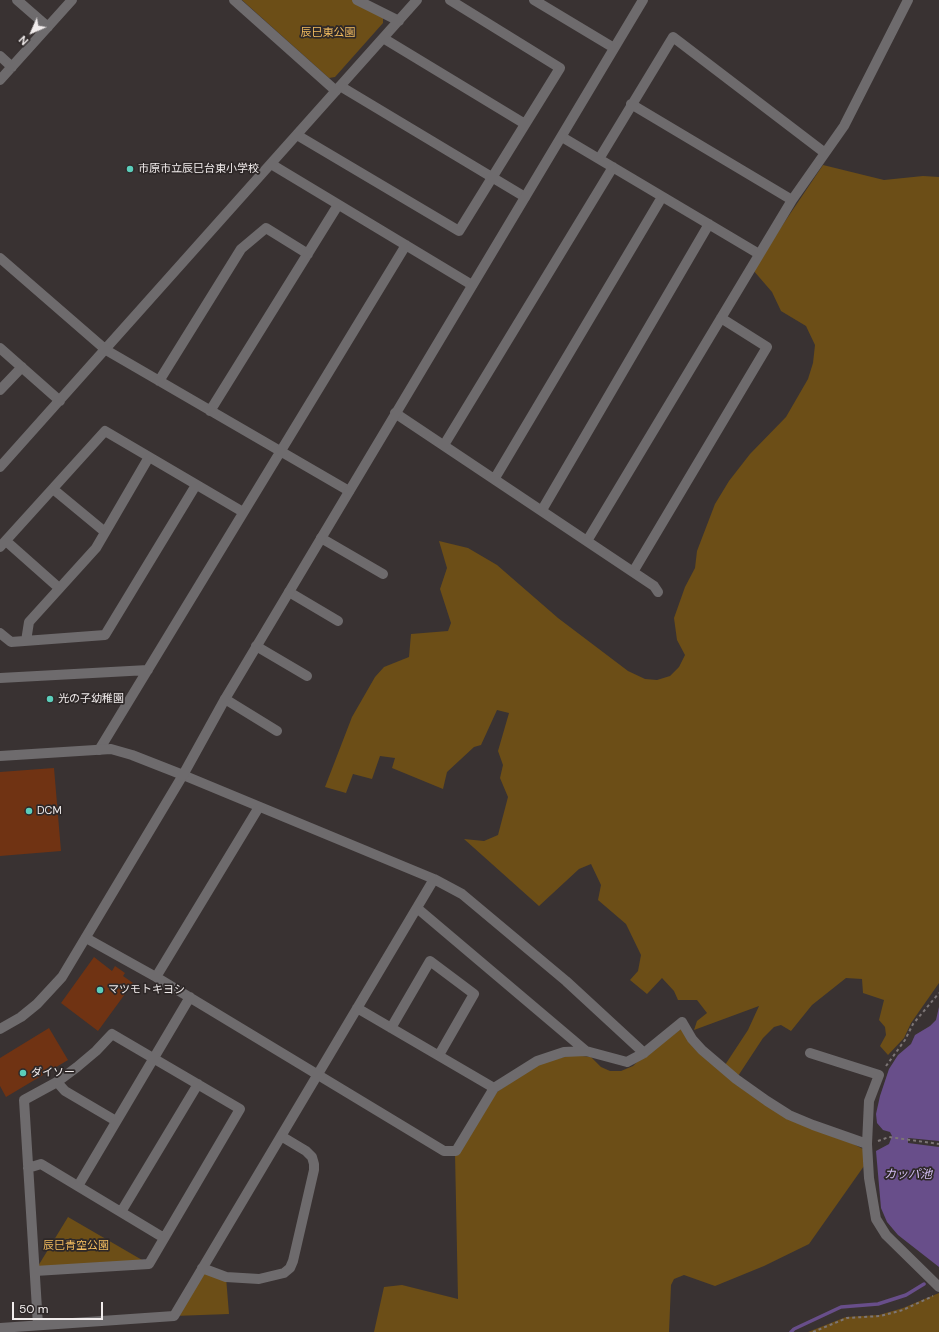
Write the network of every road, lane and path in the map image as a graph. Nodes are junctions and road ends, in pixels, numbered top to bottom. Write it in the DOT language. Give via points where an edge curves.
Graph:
graph roads {
  1 [pos="17,0"];
  2 [pos="72,0"];
  3 [pos="234,0"];
  4 [pos="357,0"];
  5 [pos="417,0"];
  6 [pos="450,0"];
  7 [pos="643,0"];
  8 [pos="908,0"];
  9 [pos="538,1"];
  10 [pos="398,21"];
  11 [pos="48,27"];
  12 [pos="383,38"];
  13 [pos="614,48"];
  14 [pos="0,56"];
  15 [pos="12,67"];
  16 [pos="0,80"];
  17 [pos="338,89"];
  18 [pos="632,104"];
  19 [pos="525,124"];
  20 [pos="297,135"];
  21 [pos="562,137"];
  22 [pos="825,152"];
  23 [pos="599,159"];
  24 [pos="271,164"];
  25 [pos="613,168"];
  26 [pos="492,178"];
  27 [pos="662,197"];
  28 [pos="525,198"];
  29 [pos="792,200"];
  30 [pos="338,204"];
  31 [pos="709,224"];
  32 [pos="406,245"];
  33 [pos="308,254"];
  34 [pos="759,254"];
  35 [pos="0,258"];
  36 [pos="472,285"];
  37 [pos="721,318"];
  38 [pos="0,348"];
  39 [pos="106,350"];
  40 [pos="22,367"];
  41 [pos="160,381"];
  42 [pos="0,390"];
  43 [pos="60,401"];
  44 [pos="210,411"];
  45 [pos="396,413"];
  46 [pos="444,445"];
  47 [pos="280,451"];
  48 [pos="149,457"];
  49 [pos="0,467"];
  50 [pos="495,478"];
  51 [pos="196,485"];
  52 [pos="53,489"];
  53 [pos="349,491"];
  54 [pos="542,510"];
  55 [pos="243,512"];
  56 [pos="105,532"];
  57 [pos="321,538"];
  58 [pos="587,541"];
  59 [pos="3,544"];
  60 [pos="633,572"];
  61 [pos="383,574"];
  62 [pos="59,588"];
  63 [pos="288,592"];
  64 [pos="658,592"];
  65 [pos="338,620"];
  66 [pos="0,633"];
  67 [pos="26,641"];
  68 [pos="256,646"];
  69 [pos="148,670"];
  70 [pos="307,676"];
  71 [pos="0,678"];
  72 [pos="225,699"];
  73 [pos="277,731"];
  74 [pos="99,750"];
  75 [pos="0,756"];
  76 [pos="183,775"];
  77 [pos="259,807"];
  78 [pos="434,879"];
  79 [pos="417,908"];
  80 [pos="86,938"];
  81 [pos="156,977"];
  82 [pos="939,993"];
  83 [pos="190,997"];
  84 [pos="357,1008"];
  85 [pos="391,1028"];
  86 [pos="0,1029"];
  87 [pos="586,1051"];
  88 [pos="644,1053"];
  89 [pos="810,1053"];
  90 [pos="439,1055"];
  91 [pos="154,1058"];
  92 [pos="317,1074"];
  93 [pos="879,1075"];
  94 [pos="57,1082"];
  95 [pos="198,1084"];
  96 [pos="494,1088"];
  97 [pos="116,1121"];
  98 [pos="281,1136"];
  99 [pos="889,1138"];
  100 [pos="867,1144"];
  101 [pos="939,1144"];
  102 [pos="28,1168"];
  103 [pos="78,1186"];
  104 [pos="121,1212"];
  105 [pos="164,1238"];
  106 [pos="202,1268"];
  107 [pos="35,1271"];
  108 [pos="939,1287"];
  109 [pos="939,1293"];
  110 [pos="38,1325"];
  111 [pos="0,1328"];
  112 [pos="813,1332"];
  1 -- 11 [label="street"];
  2 -- 11 [label="street"];
  3 -- 17 [label="street"];
  4 -- 10 [label="street"];
  5 -- 10 [label="street"];
  6 -- 19 [label="street" via="560,68"];
  7 -- 13 [label="street"];
  8 -- 22 [label="street" via="844,126"];
  9 -- 13 [label="street"];
  10 -- 12 [label="street"];
  11 -- 15 [label="street"];
  12 -- 17 [label="street"];
  12 -- 19 [label="street"];
  13 -- 21 [label="street"];
  14 -- 15 [label="street"];
  15 -- 16 [label="street"];
  17 -- 20 [label="street"];
  17 -- 26 [label="street"];
  18 -- 22 [label="street" via="673,37"];
  18 -- 23 [label="street"];
  18 -- 29 [label="street"];
  19 -- 26 [label="street"];
  20 -- 24 [label="street"];
  20 -- 26 [label="street" via="459,231"];
  21 -- 23 [label="street"];
  21 -- 28 [label="street"];
  22 -- 29 [label="street"];
  23 -- 25 [label="street"];
  24 -- 30 [label="street"];
  24 -- 39 [label="street"];
  25 -- 27 [label="street"];
  25 -- 46 [label="street"];
  26 -- 28 [label="street"];
  27 -- 31 [label="street"];
  27 -- 50 [label="street"];
  28 -- 36 [label="street"];
  29 -- 34 [label="street"];
  30 -- 32 [label="street"];
  30 -- 33 [label="street"];
  31 -- 34 [label="street"];
  31 -- 54 [label="street"];
  32 -- 36 [label="street"];
  32 -- 47 [label="street"];
  33 -- 41 [label="street" via="266,228 240,249"];
  33 -- 44 [label="street"];
  34 -- 37 [label="street"];
  35 -- 39 [label="street"];
  36 -- 45 [label="street"];
  37 -- 58 [label="street"];
  37 -- 60 [label="street" via="767,348"];
  38 -- 40 [label="street"];
  39 -- 41 [label="street"];
  39 -- 43 [label="street"];
  40 -- 42 [label="street"];
  40 -- 43 [label="street"];
  41 -- 44 [label="street"];
  43 -- 49 [label="street"];
  44 -- 47 [label="street"];
  45 -- 46 [label="street"];
  45 -- 53 [label="street"];
  46 -- 50 [label="street"];
  47 -- 53 [label="street"];
  47 -- 55 [label="street"];
  48 -- 51 [label="street"];
  48 -- 52 [label="street" via="105,431"];
  48 -- 56 [label="street"];
  50 -- 54 [label="street"];
  51 -- 55 [label="street"];
  51 -- 67 [label="street" via="105,635"];
  52 -- 56 [label="street"];
  52 -- 59 [label="street"];
  53 -- 57 [label="street"];
  54 -- 58 [label="street"];
  55 -- 69 [label="street"];
  56 -- 62 [label="street" via="96,548"];
  57 -- 61 [label="street"];
  57 -- 63 [label="street"];
  58 -- 60 [label="street"];
  59 -- 62 [label="street"];
  60 -- 64 [label="street" via="654,586"];
  62 -- 67 [label="street" via="29,622"];
  63 -- 65 [label="street"];
  63 -- 68 [label="street"];
  66 -- 67 [label="street" via="11,642"];
  68 -- 70 [label="street"];
  68 -- 72 [label="street"];
  69 -- 71 [label="street"];
  69 -- 74 [label="street"];
  72 -- 73 [label="street"];
  72 -- 76 [label="street"];
  74 -- 75 [label="street"];
  74 -- 76 [label="street" via="121,751"];
  76 -- 77 [label="street"];
  76 -- 80 [label="street"];
  77 -- 78 [label="street"];
  77 -- 81 [label="street"];
  78 -- 79 [label="street"];
  78 -- 88 [label="street" via="462,894 566,981"];
  79 -- 84 [label="street"];
  79 -- 87 [label="street"];
  80 -- 81 [label="street"];
  80 -- 86 [label="street" via="51,991 21,1017"];
  81 -- 83 [label="street"];
  82 -- 93 [label="path" via="913,1024 905,1040"];
  83 -- 91 [label="street"];
  83 -- 92 [label="street"];
  84 -- 85 [label="street"];
  84 -- 92 [label="street"];
  85 -- 90 [label="street"];
  85 -- 90 [label="street" via="430,961 474,994"];
  87 -- 88 [label="street" via="627,1062"];
  87 -- 96 [label="street" via="564,1052 537,1061"];
  88 -- 100 [label="street" via="682,1022 702,1050 767,1101 789,1115"];
  89 -- 93 [label="street"];
  90 -- 96 [label="street"];
  91 -- 94 [label="street" via="112,1034 96,1051"];
  91 -- 95 [label="street"];
  91 -- 97 [label="street"];
  92 -- 96 [label="street" via="444,1151 456,1151"];
  92 -- 98 [label="street"];
  93 -- 100 [label="street" via="869,1101"];
  94 -- 97 [label="street" via="65,1091"];
  94 -- 102 [label="street" via="24,1100"];
  95 -- 104 [label="street"];
  95 -- 105 [label="street" via="240,1109"];
  97 -- 103 [label="street"];
  98 -- 106 [label="street"];
  98 -- 106 [label="street" via="306,1151 314,1164 290,1268 284,1273 259,1279 226,1277"];
  99 -- 101 [label="path"];
  100 -- 108 [label="street" via="873,1210 880,1227"];
  102 -- 103 [label="street" via="41,1164"];
  102 -- 107 [label="street"];
  103 -- 104 [label="street"];
  104 -- 105 [label="street"];
  105 -- 107 [label="street" via="149,1264"];
  106 -- 110 [label="street" via="174,1316"];
  107 -- 110 [label="street"];
  109 -- 112 [label="path" via="904,1310 880,1316 847,1318"];
  110 -- 111 [label="street"];
}
